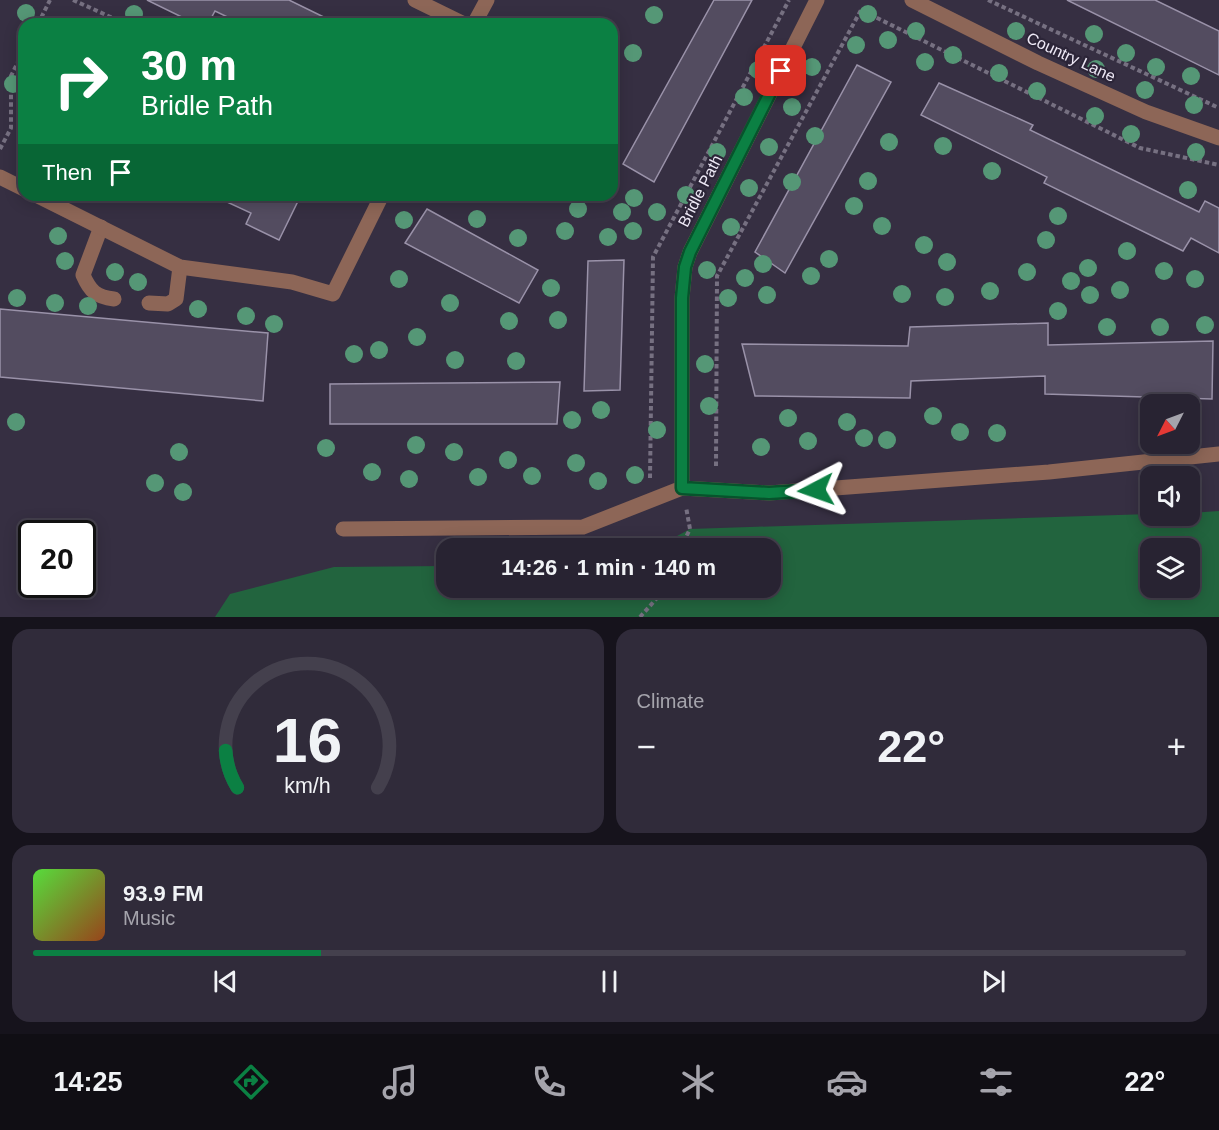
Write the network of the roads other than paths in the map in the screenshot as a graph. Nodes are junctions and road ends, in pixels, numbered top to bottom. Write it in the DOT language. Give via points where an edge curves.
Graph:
graph roads {
  1 [pos="415,0"];
  2 [pos="487,0"];
  3 [pos="817,0"];
  4 [pos="912,0"];
  5 [pos="452,18"];
  6 [pos="477,18"];
  7 [pos="1219,138"];
  8 [pos="0,177"];
  9 [pos="18,186"];
  10 [pos="48,201"];
  11 [pos="379,201"];
  12 [pos="101,227"];
  13 [pos="180,267"];
  14 [pos="114,299"];
  15 [pos="148,303"];
  16 [pos="1219,454"];
  17 [pos="682,488"];
  18 [pos="343,529"];
  1 -- 5 [label="street"];
  2 -- 6 [label="street"];
  3 -- 17 [label="street, Bridle Path" via="685,267"];
  4 -- 7 [label="street, Country Lane" via="1146,112"];
  8 -- 9 [label="street"];
  10 -- 12 [label="street"];
  11 -- 13 [label="street" via="333,294 292,282"];
  12 -- 13 [label="street"];
  12 -- 14 [label="street" via="83,275 90,290 102,298"];
  13 -- 15 [label="street" via="176,299 168,304"];
  16 -- 17 [label="street" via="769,493"];
  17 -- 18 [label="street" via="583,527"];
}
